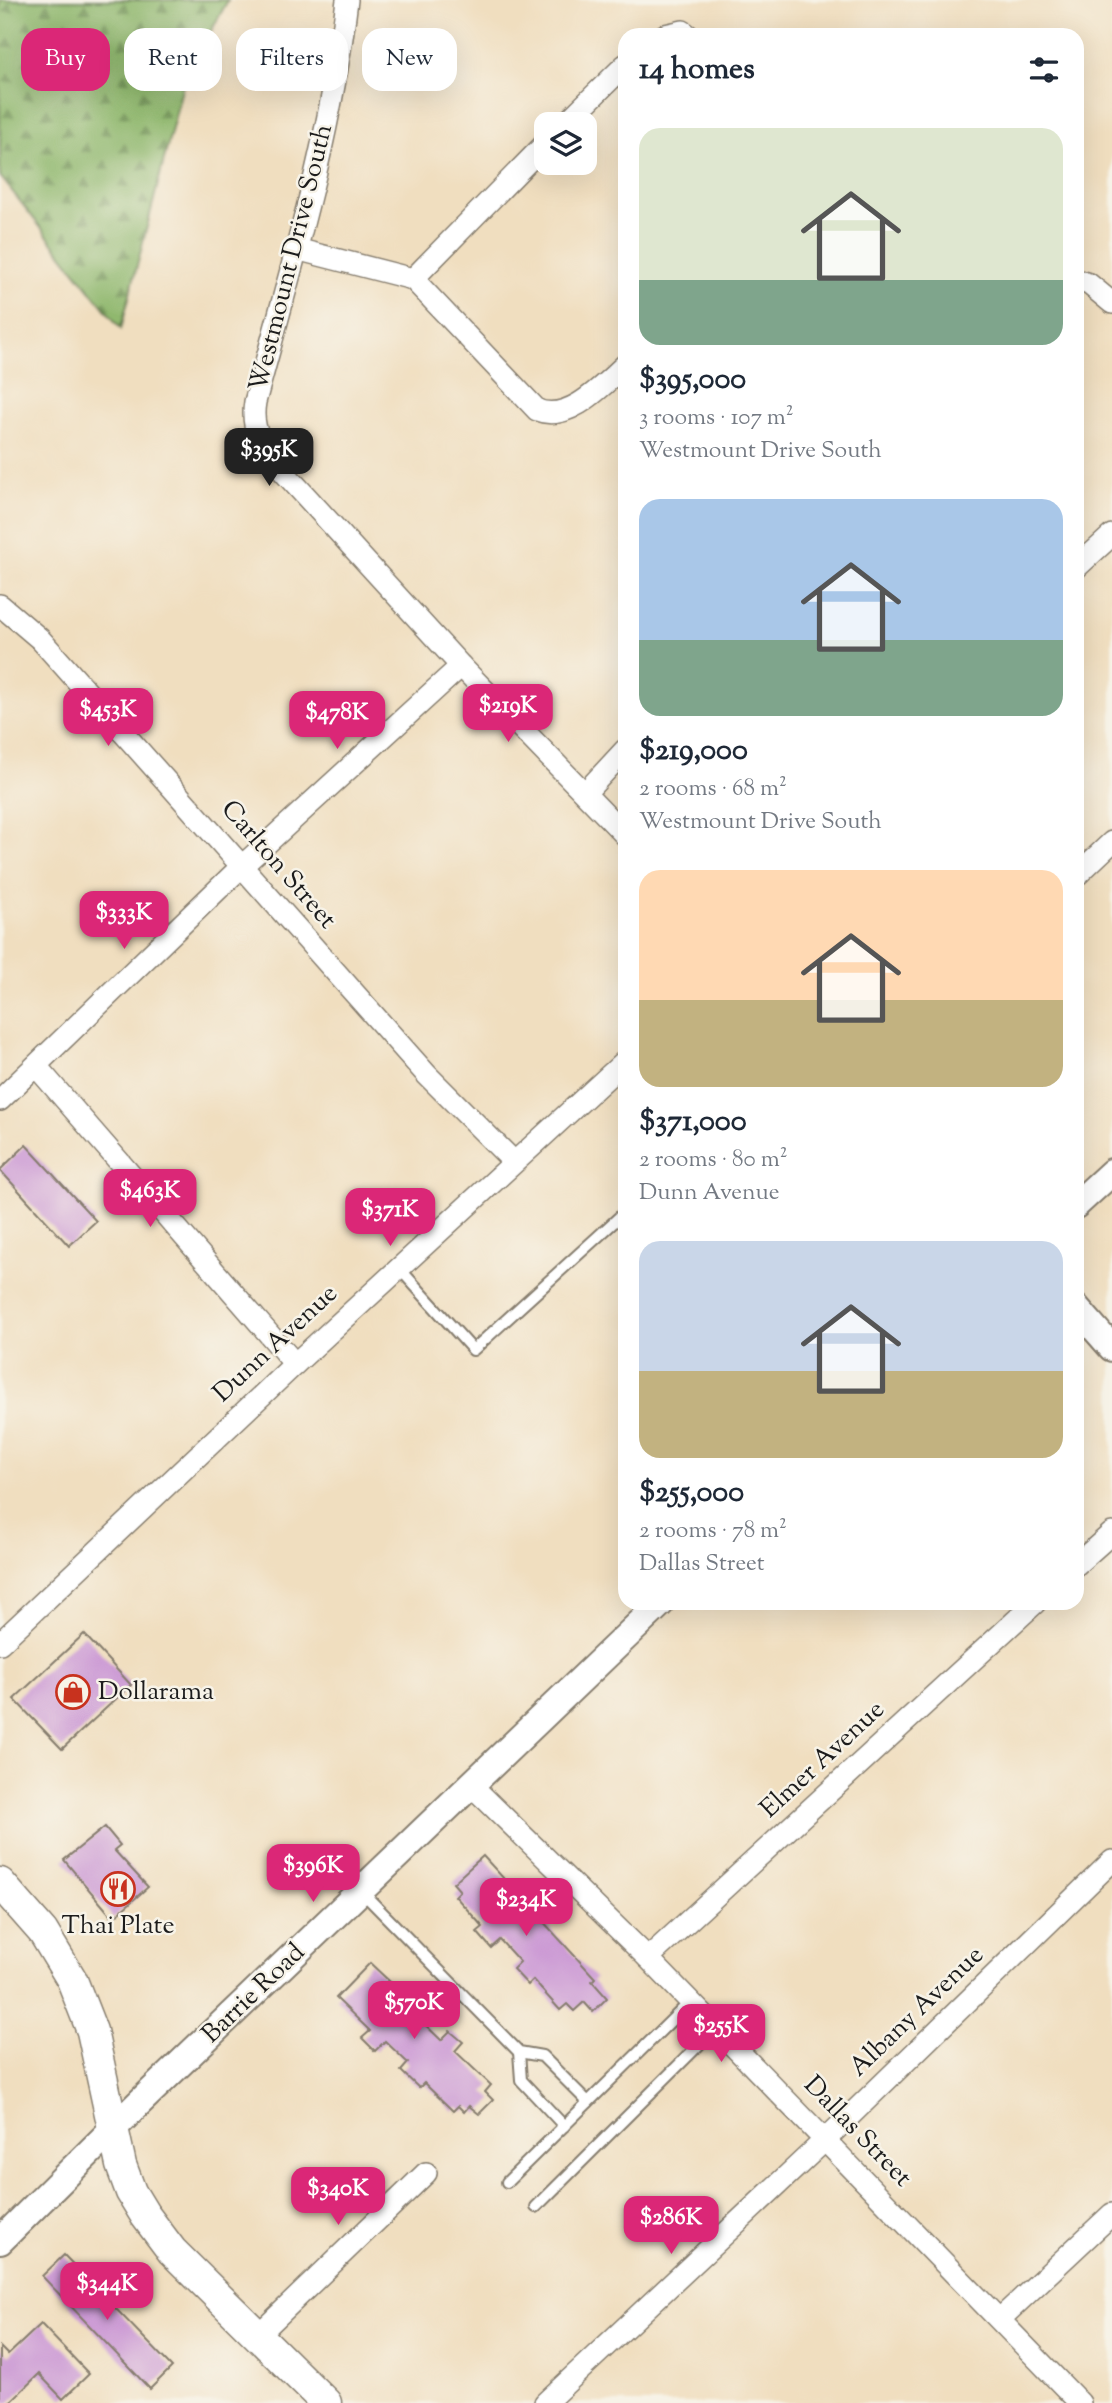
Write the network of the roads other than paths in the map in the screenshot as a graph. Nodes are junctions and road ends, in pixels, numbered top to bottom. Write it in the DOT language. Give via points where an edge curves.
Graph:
graph roads {
  1 [pos="347,0"];
  2 [pos="618,72"];
  3 [pos="577,112"];
  4 [pos="534,155"];
  5 [pos="296,249"];
  6 [pos="413,279"];
  7 [pos="1084,282"];
  8 [pos="1112,303"];
  9 [pos="618,371"];
  10 [pos="1112,535"];
  11 [pos="1084,561"];
  12 [pos="1,605"];
  13 [pos="461,666"];
  14 [pos="618,758"];
  15 [pos="585,793"];
  16 [pos="618,828"];
  17 [pos="1112,842"];
  18 [pos="241,867"];
  19 [pos="1084,868"];
  20 [pos="36,1066"];
  21 [pos="618,1066"];
  22 [pos="0,1100"];
  23 [pos="514,1162"];
  24 [pos="1112,1172"];
  25 [pos="1084,1198"];
  26 [pos="618,1218"];
  27 [pos="399,1268"];
  28 [pos="1084,1316"];
  29 [pos="1112,1348"];
  30 [pos="295,1364"];
  31 [pos="1112,1533"];
  32 [pos="1084,1559"];
  33 [pos="653,1610"];
  34 [pos="1027,1610"];
  35 [pos="0,1643"];
  36 [pos="471,1785"];
  37 [pos="1112,1861"];
  38 [pos="0,1883"];
  39 [pos="361,1891"];
  40 [pos="648,1958"];
  41 [pos="690,2002"];
  42 [pos="716,2028"];
  43 [pos="519,2052"];
  44 [pos="588,2102"];
  45 [pos="564,2126"];
  46 [pos="113,2130"];
  47 [pos="825,2140"];
  48 [pos="426,2173"];
  49 [pos="507,2182"];
  50 [pos="536,2207"];
  51 [pos="1112,2214"];
  52 [pos="0,2241"];
  53 [pos="1000,2319"];
  54 [pos="258,2335"];
  55 [pos="326,2403"];
  56 [pos="545,2403"];
  57 [pos="1080,2403"];
  1 -- 5 [label="street, Westmount Drive South" via="340,64"];
  2 -- 3 [label="street"];
  4 -- 6 [label="street"];
  5 -- 6 [label="street"];
  5 -- 13 [label="street, Westmount Drive South" via="253,424 281,469"];
  6 -- 9 [label="street" via="537,410 549,415 572,408"];
  7 -- 8 [label="street"];
  10 -- 11 [label="street"];
  12 -- 18 [label="street, Carlton Street" via="40,639"];
  13 -- 15 [label="street, Westmount Drive South"];
  13 -- 18 [label="street"];
  14 -- 15 [label="street"];
  15 -- 16 [label="street, Westmount Drive South"];
  17 -- 19 [label="street"];
  18 -- 20 [label="street"];
  18 -- 23 [label="street, Carlton Street" via="427,1075"];
  20 -- 22 [label="street"];
  20 -- 30 [label="street"];
  21 -- 23 [label="street, Dunn Avenue"];
  23 -- 27 [label="street, Dunn Avenue"];
  24 -- 25 [label="street"];
  26 -- 27 [label="lane" via="473,1350"];
  27 -- 30 [label="street, Dunn Avenue"];
  28 -- 29 [label="street"];
  30 -- 35 [label="street, Dunn Avenue"];
  31 -- 32 [label="street"];
  33 -- 36 [label="street, Barrie Road"];
  34 -- 40 [label="street, Elmer Avenue"];
  36 -- 39 [label="street, Barrie Road"];
  36 -- 40 [label="street, Dallas Street"];
  37 -- 47 [label="street, Albany Avenue"];
  38 -- 46 [label="main road" via="43,1932 72,1980 92,2031"];
  39 -- 43 [label="lane"];
  39 -- 46 [label="street, Barrie Road"];
  40 -- 41 [label="street, Dallas Street"];
  41 -- 42 [label="street, Dallas Street"];
  41 -- 44 [label="lane"];
  42 -- 47 [label="street, Dallas Street"];
  42 -- 50 [label="lane"];
  43 -- 44 [label="lane" via="542,2056"];
  43 -- 45 [label="lane" via="521,2080"];
  44 -- 45 [label="lane"];
  45 -- 49 [label="lane"];
  46 -- 52 [label="street, Barrie Road"];
  46 -- 54 [label="main road" via="131,2192 145,2215 172,2251"];
  47 -- 53 [label="street, Dallas Street"];
  47 -- 56 [label="street, Albany Avenue"];
  48 -- 54 [label="street"];
  51 -- 53 [label="street"];
  53 -- 57 [label="street, Dallas Street"];
  54 -- 55 [label="main road"];
}
